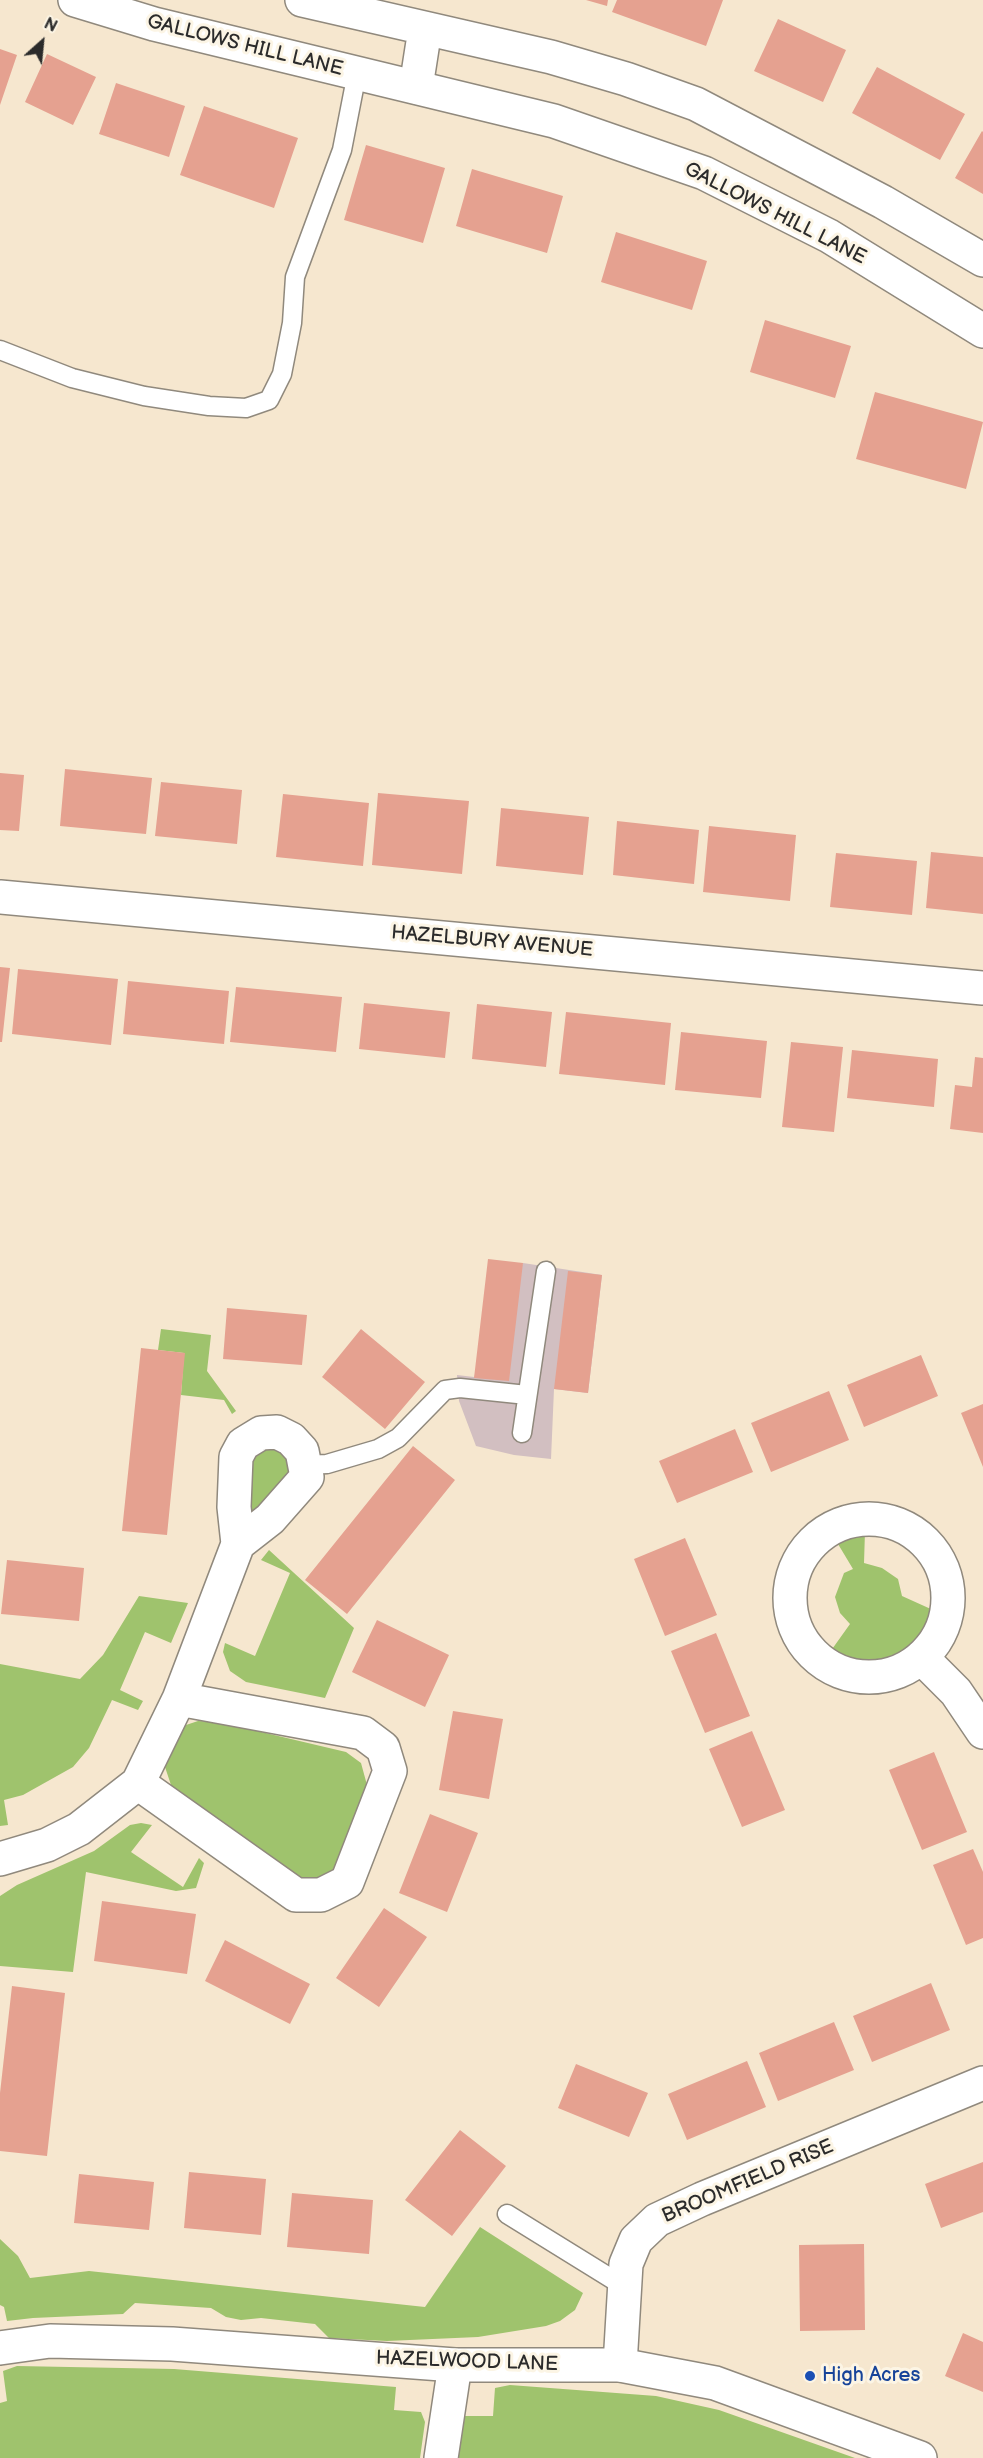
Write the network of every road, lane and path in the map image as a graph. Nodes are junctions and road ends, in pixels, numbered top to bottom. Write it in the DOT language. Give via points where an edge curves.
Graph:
graph roads {
  1 [pos="75,0"];
  2 [pos="302,0"];
  3 [pos="424,29"];
  4 [pos="357,73"];
  5 [pos="416,87"];
  6 [pos="983,260"];
  7 [pos="983,331"];
  8 [pos="0,350"];
  9 [pos="0,897"];
  10 [pos="983,988"];
  11 [pos="546,1270"];
  12 [pos="527,1395"];
  13 [pos="522,1433"];
  14 [pos="306,1465"];
  15 [pos="238,1544"];
  16 [pos="922,1658"];
  17 [pos="179,1699"];
  18 [pos="983,1732"];
  19 [pos="138,1783"];
  20 [pos="0,1859"];
  21 [pos="983,2083"];
  22 [pos="507,2214"];
  23 [pos="625,2287"];
  24 [pos="0,2348"];
  25 [pos="455,2365"];
  26 [pos="620,2365"];
  27 [pos="441,2458"];
  28 [pos="920,2458"];
  1 -- 4 [label="street, GALLOWS HILL LANE" via="154,24"];
  2 -- 3 [label="street"];
  3 -- 5 [label="street"];
  3 -- 6 [label="street" via="550,57 696,104 883,202"];
  4 -- 5 [label="street, GALLOWS HILL LANE"];
  4 -- 8 [label="lane" via="342,150 295,277 292,323 282,374 269,400 246,408 144,396 72,378"];
  5 -- 7 [label="street, GALLOWS HILL LANE" via="554,121 704,173 829,236"];
  9 -- 10 [label="street, HAZELBURY AVENUE"];
  11 -- 12 [label="lane"];
  12 -- 13 [label="lane"];
  12 -- 14 [label="lane" via="445,1390 398,1438 378,1449 327,1464"];
  14 -- 15 [label="street" via="307,1477 270,1519"];
  14 -- 15 [label="street" via="302,1451 277,1432 261,1433 243,1444 236,1457 234,1507"];
  15 -- 17 [label="street"];
  16 -- 16 [label="street" via="905,1670 879,1678 851,1676 816,1658 798,1636 789,1601 792,1573 805,1549 826,1530 852,1520 880,1519 907,1528 929,1545 948,1586 948,1614 938,1640"];
  16 -- 18 [label="street" via="956,1692"];
  17 -- 19 [label="street"];
  17 -- 19 [label="street" via="363,1733 383,1748 390,1771 347,1882 321,1895 296,1895"];
  19 -- 20 [label="street" via="79,1829 47,1845"];
  21 -- 23 [label="street, BROOMFIELD RISE" via="657,2220 636,2240 627,2264"];
  22 -- 23 [label="lane"];
  23 -- 26 [label="street, BROOMFIELD RISE"];
  24 -- 25 [label="street, HAZELWOOD LANE" via="50,2341 172,2344"];
  25 -- 26 [label="street, HAZELWOOD LANE"];
  25 -- 27 [label="street"];
  26 -- 28 [label="street, HAZELWOOD LANE" via="715,2383"];
}
